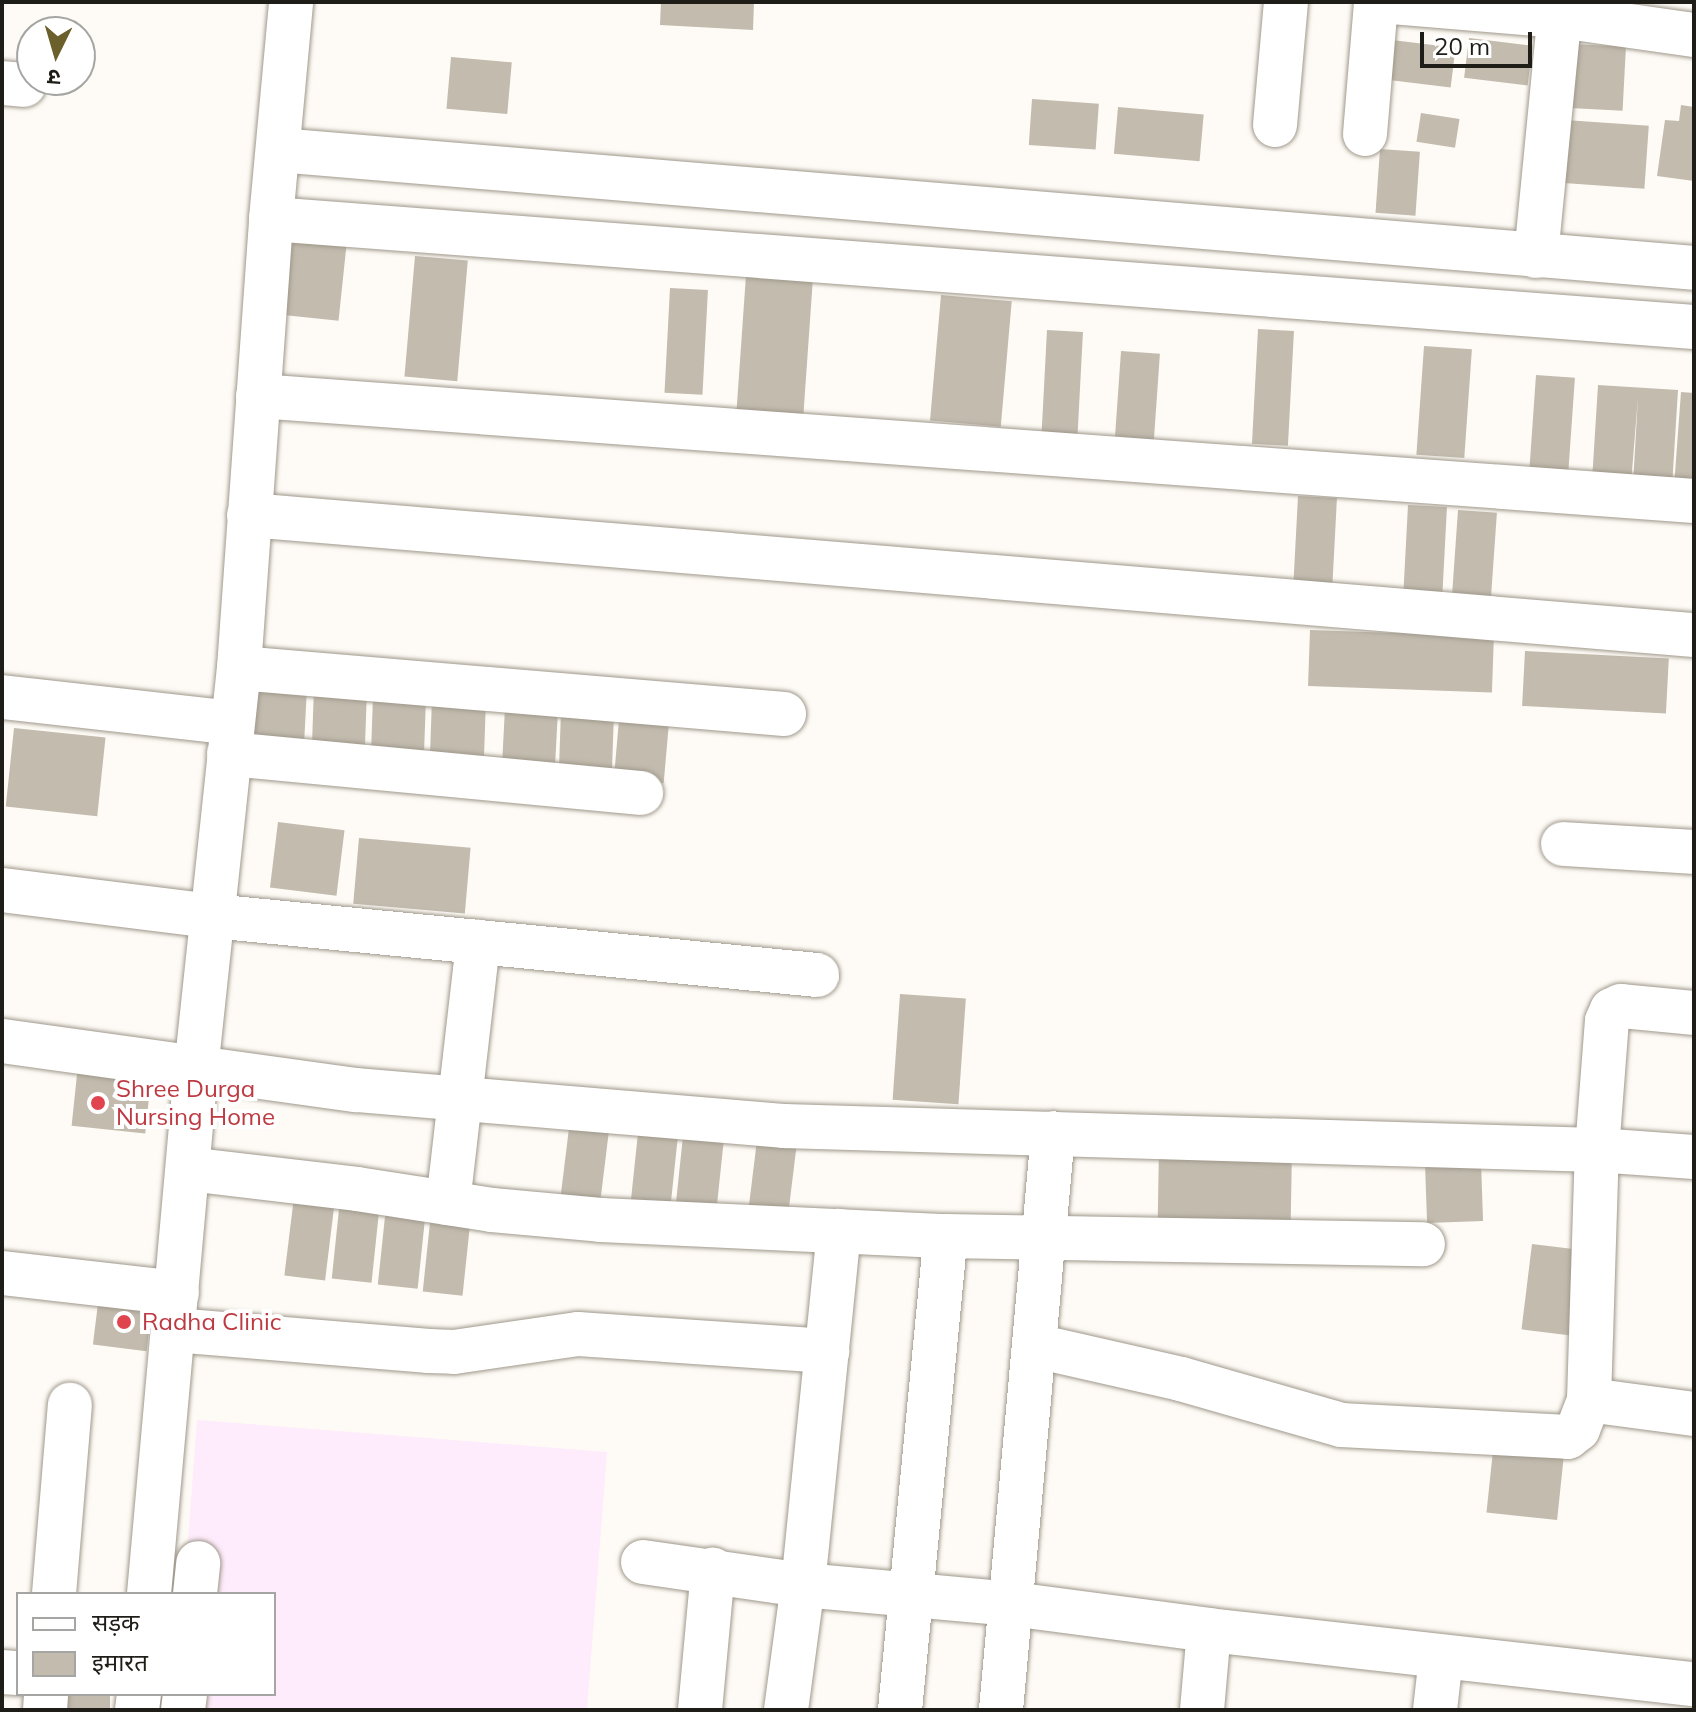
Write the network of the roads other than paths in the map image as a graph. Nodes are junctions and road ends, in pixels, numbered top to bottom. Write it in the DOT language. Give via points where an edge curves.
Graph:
graph roads {
  1 [pos="291,2"];
  2 [pos="1286,2"];
  3 [pos="1376,2"];
  4 [pos="1392,2"];
  5 [pos="1561,9"];
  6 [pos="1694,35"];
  7 [pos="1275,125"];
  8 [pos="1365,134"];
  9 [pos="278,150"];
  10 [pos="271,219"];
  11 [pos="1536,256"];
  12 [pos="1694,268"];
  13 [pos="1694,327"];
  14 [pos="258,396"];
  15 [pos="1694,501"];
  16 [pos="249,515"];
  17 [pos="1694,635"];
  18 [pos="239,668"];
  19 [pos="3,708"];
  20 [pos="784,714"];
  21 [pos="231,739"];
  22 [pos="641,793"];
  23 [pos="1563,844"];
  24 [pos="1694,852"];
  25 [pos="2,890"];
  26 [pos="212,916"];
  27 [pos="478,942"];
  28 [pos="817,975"];
  29 [pos="1694,1013"];
  30 [pos="2,1041"];
  31 [pos="196,1070"];
  32 [pos="460,1101"];
  33 [pos="1053,1133"];
  34 [pos="1597,1150"];
  35 [pos="1694,1157"];
  36 [pos="188,1169"];
  37 [pos="448,1203"];
  38 [pos="839,1231"];
  39 [pos="946,1236"];
  40 [pos="1046,1237"];
  41 [pos="1423,1244"];
  42 [pos="2,1273"];
  43 [pos="176,1312"];
  44 [pos="1036,1346"];
  45 [pos="827,1351"];
  46 [pos="1589,1400"];
  47 [pos="70,1405"];
  48 [pos="1694,1414"];
  49 [pos="643,1562"];
  50 [pos="713,1570"];
  51 [pos="803,1585"];
  52 [pos="54,1592"];
  53 [pos="149,1592"];
  54 [pos="909,1593"];
  55 [pos="1012,1604"];
  56 [pos="1209,1630"];
  57 [pos="1441,1657"];
  58 [pos="1694,1684"];
  59 [pos="700,1710"];
  60 [pos="786,1710"];
  61 [pos="900,1710"];
  62 [pos="1001,1710"];
  63 [pos="1202,1710"];
  64 [pos="1435,1710"];
  1 -- 9 [label="street"];
  2 -- 7 [label="street"];
  3 -- 8 [label="street"];
  4 -- 5 [label="street"];
  5 -- 6 [label="street"];
  5 -- 11 [label="street"];
  9 -- 10 [label="street"];
  9 -- 11 [label="street"];
  10 -- 13 [label="street"];
  10 -- 14 [label="street"];
  11 -- 12 [label="street"];
  14 -- 15 [label="street"];
  14 -- 16 [label="street"];
  16 -- 17 [label="street"];
  16 -- 18 [label="street"];
  18 -- 20 [label="street"];
  18 -- 21 [label="street"];
  19 -- 21 [label="street"];
  21 -- 22 [label="street"];
  21 -- 26 [label="street"];
  23 -- 24 [label="street"];
  25 -- 26 [label="street"];
  26 -- 27 [label="street"];
  26 -- 31 [label="street"];
  27 -- 28 [label="street"];
  27 -- 32 [label="street"];
  29 -- 34 [label="street" via="1631,1006 1612,1010"];
  30 -- 31 [label="street"];
  31 -- 32 [label="street"];
  31 -- 36 [label="street"];
  32 -- 33 [label="street" via="784,1126"];
  32 -- 37 [label="street"];
  33 -- 34 [label="street"];
  33 -- 40 [label="street"];
  34 -- 35 [label="street"];
  34 -- 46 [label="street"];
  36 -- 37 [label="street"];
  36 -- 43 [label="street"];
  37 -- 38 [label="street" via="601,1220"];
  38 -- 39 [label="street"];
  38 -- 45 [label="street"];
  39 -- 40 [label="street"];
  39 -- 54 [label="street"];
  40 -- 41 [label="street"];
  40 -- 44 [label="street"];
  42 -- 43 [label="street"];
  43 -- 45 [label="street" via="429,1351 578,1334"];
  43 -- 53 [label="street"];
  44 -- 46 [label="street" via="1181,1379 1341,1425 1380,1430 1568,1437 1578,1429"];
  44 -- 55 [label="street"];
  45 -- 51 [label="street"];
  46 -- 48 [label="street"];
  47 -- 52 [label="street"];
  49 -- 50 [label="street"];
  50 -- 51 [label="street"];
  50 -- 59 [label="street"];
  51 -- 54 [label="street"];
  51 -- 60 [label="street"];
  54 -- 55 [label="street"];
  54 -- 61 [label="street"];
  55 -- 56 [label="street"];
  55 -- 62 [label="street"];
  56 -- 57 [label="street"];
  56 -- 63 [label="street"];
  57 -- 58 [label="street"];
  57 -- 64 [label="street"];
}
